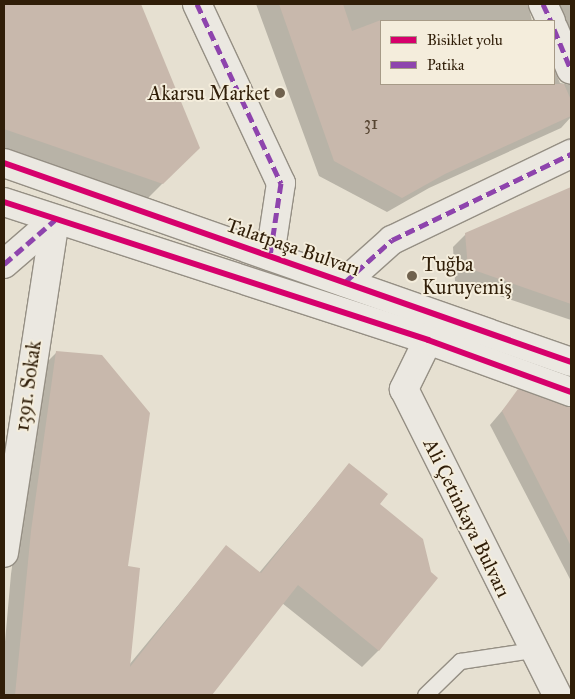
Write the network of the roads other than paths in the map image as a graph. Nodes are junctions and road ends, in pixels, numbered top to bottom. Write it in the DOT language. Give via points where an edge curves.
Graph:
graph roads {
  1 [pos="197,4"];
  2 [pos="543,4"];
  3 [pos="551,20"];
  4 [pos="555,30"];
  5 [pos="571,70"];
  6 [pos="571,154"];
  7 [pos="4,163"];
  8 [pos="4,202"];
  9 [pos="55,220"];
  10 [pos="270,256"];
  11 [pos="4,264"];
  12 [pos="345,282"];
  13 [pos="428,340"];
  14 [pos="571,362"];
  15 [pos="571,392"];
  16 [pos="4,552"];
  17 [pos="533,650"];
  18 [pos="425,695"];
  19 [pos="557,695"];
  1 -- 10 [label="street" via="281,183"];
  2 -- 3 [label="street"];
  4 -- 5 [label="street"];
  6 -- 12 [label="street" via="392,240"];
  7 -- 10 [label="street, Talatpaşa Bulvarı"];
  8 -- 9 [label="street"];
  9 -- 11 [label="street"];
  9 -- 13 [label="street"];
  9 -- 16 [label="street, 1391. Sokak"];
  10 -- 12 [label="street, Talatpaşa Bulvarı"];
  12 -- 14 [label="street, Talatpaşa Bulvarı"];
  13 -- 15 [label="street"];
  13 -- 17 [label="street, Ali Çetinkaya Bulvarı" via="404,389"];
  17 -- 18 [label="lane" via="460,662"];
  17 -- 19 [label="street, Ali Çetinkaya Bulvarı"];
}
